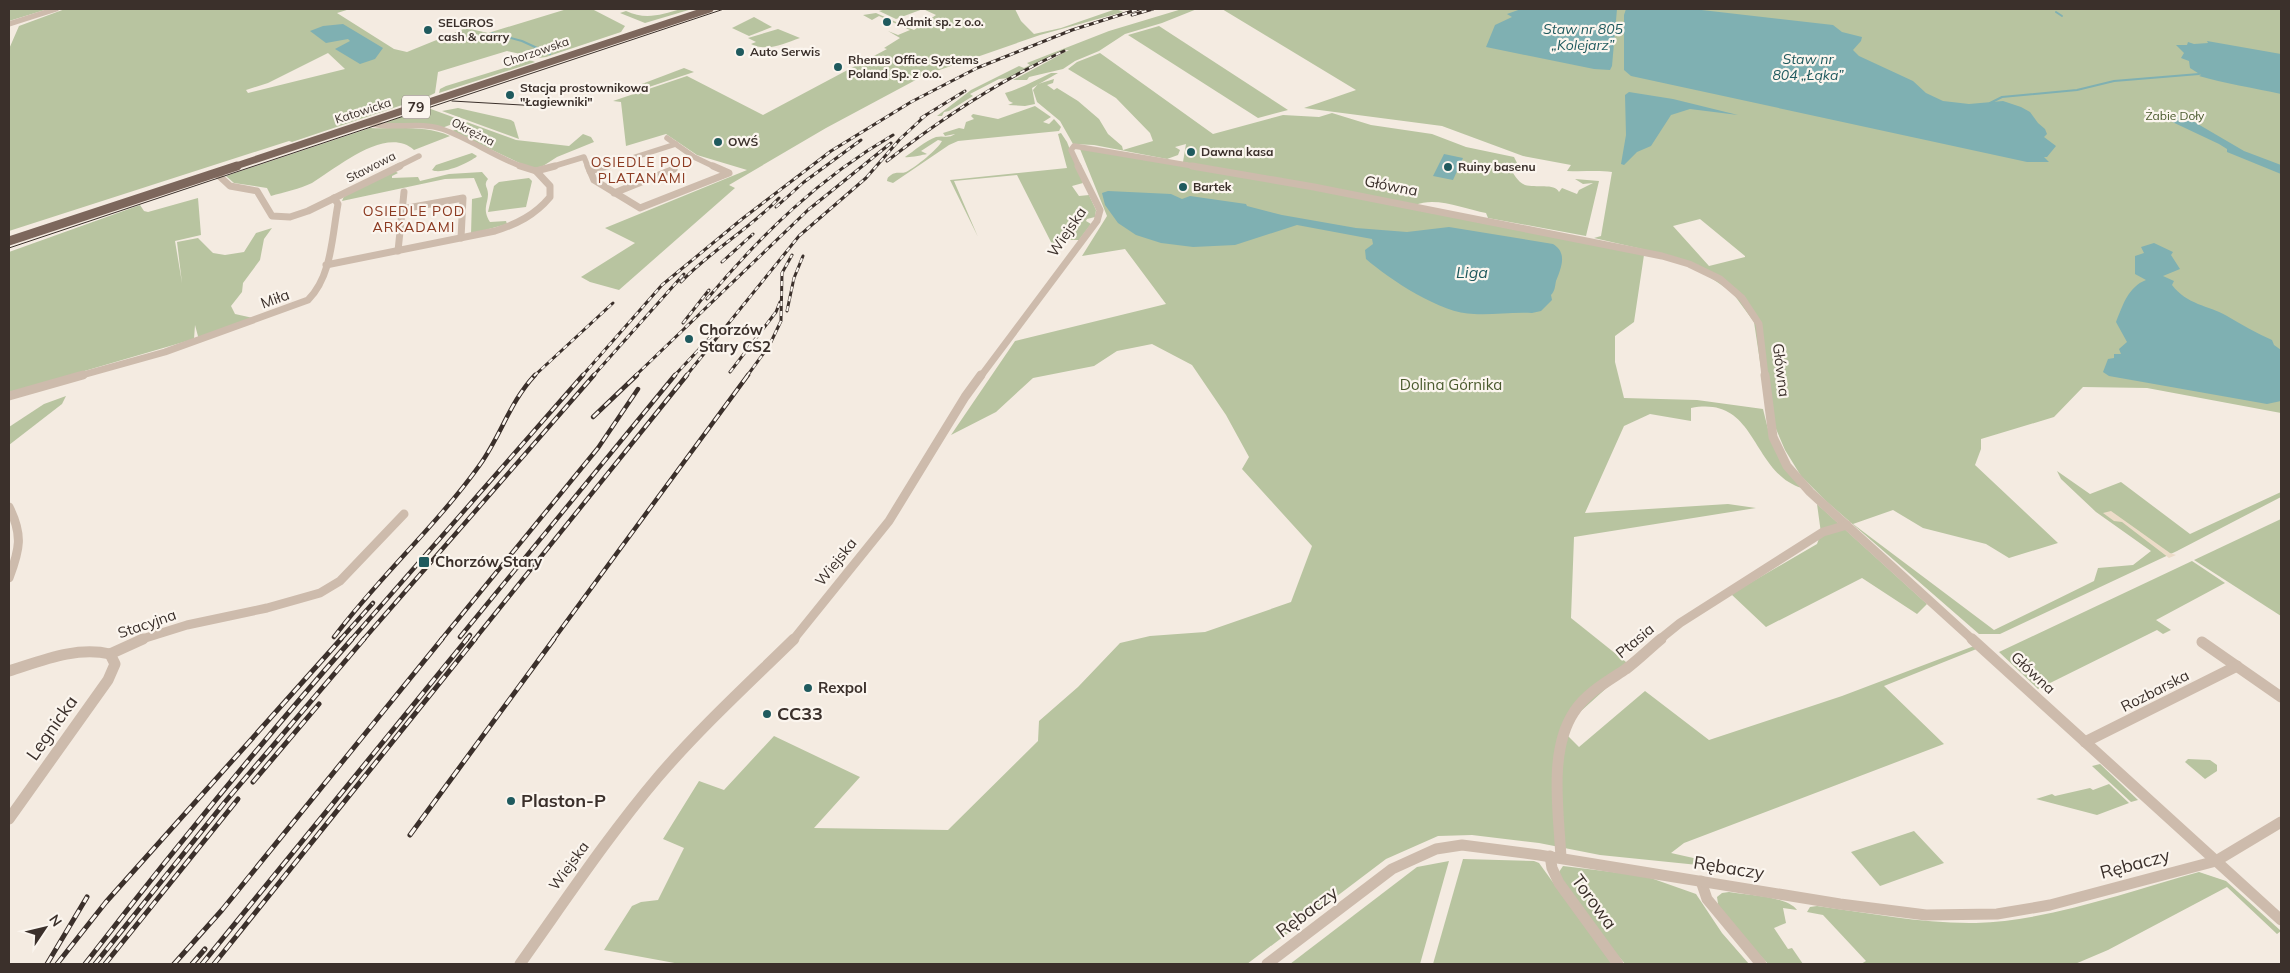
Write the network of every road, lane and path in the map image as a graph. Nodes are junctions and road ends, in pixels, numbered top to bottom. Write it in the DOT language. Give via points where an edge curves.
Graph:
graph roads {
  1 [pos="56,9"];
  2 [pos="701,9"];
  3 [pos="710,9"];
  4 [pos="9,24"];
  5 [pos="378,116"];
  6 [pos="368,123"];
  7 [pos="667,138"];
  8 [pos="676,144"];
  9 [pos="1074,146"];
  10 [pos="419,156"];
  11 [pos="674,169"];
  12 [pos="536,171"];
  13 [pos="590,172"];
  14 [pos="216,173"];
  15 [pos="404,192"];
  16 [pos="614,193"];
  17 [pos="334,198"];
  18 [pos="402,209"];
  19 [pos="23,236"];
  20 [pos="461,238"];
  21 [pos="9,241"];
  22 [pos="398,251"];
  23 [pos="326,265"];
  24 [pos="9,396"];
  25 [pos="9,507"];
  26 [pos="404,514"];
  27 [pos="1847,525"];
  28 [pos="9,578"];
  29 [pos="2202,642"];
  30 [pos="110,654"];
  31 [pos="2237,666"];
  32 [pos="9,671"];
  33 [pos="2281,697"];
  34 [pos="2085,742"];
  35 [pos="9,819"];
  36 [pos="2281,822"];
  37 [pos="1556,857"];
  38 [pos="2216,861"];
  39 [pos="1700,880"];
  40 [pos="2281,920"];
  41 [pos="520,964"];
  42 [pos="1267,964"];
  43 [pos="1618,964"];
  44 [pos="1762,964"];
  1 -- 4 [label="street"];
  2 -- 5 [label="main road, Chorzowska / 79"];
  3 -- 6 [label="main road, Katowicka / 79"];
  5 -- 19 [label="main road, Katowicka / 79" via="73,216"];
  6 -- 12 [label="street, Okrężna" via="382,127 441,129 503,160"];
  6 -- 14 [label="main road, Katowicka / 79"];
  7 -- 8 [label="street"];
  8 -- 13 [label="street"];
  8 -- 16 [label="street" via="694,157 730,173 640,208"];
  9 -- 27 [label="street, Główna" via="1411,206 1662,256 1704,270 1742,298 1759,324 1773,437 1787,466"];
  9 -- 41 [label="street, Wiejska" via="1071,150 1100,210 1097,221 965,397 889,521 802,631 697,733 658,777 606,842"];
  10 -- 17 [label="street, Stawowa"];
  11 -- 16 [label="street"];
  12 -- 13 [label="street" via="584,157"];
  12 -- 20 [label="street" via="551,191 548,199 534,213 504,228"];
  13 -- 16 [label="street" via="597,182"];
  14 -- 17 [label="street" via="230,186 257,191 272,216 298,216"];
  14 -- 19 [label="main road, Katowicka / 79"];
  15 -- 18 [label="street"];
  17 -- 23 [label="street, Miła" via="338,204"];
  18 -- 20 [label="street" via="463,198"];
  18 -- 22 [label="street"];
  19 -- 21 [label="main road, Katowicka / 79"];
  20 -- 22 [label="street"];
  22 -- 23 [label="street"];
  23 -- 24 [label="street, Miła" via="319,290 301,304 165,352"];
  25 -- 28 [label="street" via="21,537"];
  26 -- 30 [label="street, Stacyjna" via="331,588 306,598 158,633"];
  27 -- 34 [label="street, Główna"];
  27 -- 37 [label="street, Ptasia" via="1823,532 1680,623 1627,668 1603,683 1574,712 1557,768"];
  29 -- 31 [label="street"];
  30 -- 32 [label="street, Stacyjna" via="91,651"];
  30 -- 35 [label="street, Legnicka" via="115,664 108,680"];
  31 -- 33 [label="street"];
  31 -- 34 [label="street, Rozbarska"];
  34 -- 38 [label="street, Główna"];
  36 -- 38 [label="street, Rębaczy"];
  37 -- 39 [label="street, Rębaczy"];
  37 -- 42 [label="street, Rębaczy" via="1462,846 1436,849 1392,870"];
  37 -- 43 [label="street, Torowa" via="1552,868 1558,883"];
  38 -- 39 [label="street, Rębaczy" via="2050,905 1997,914 1926,915"];
  38 -- 40 [label="street, Główna"];
  39 -- 44 [label="street" via="1707,899"];
}
